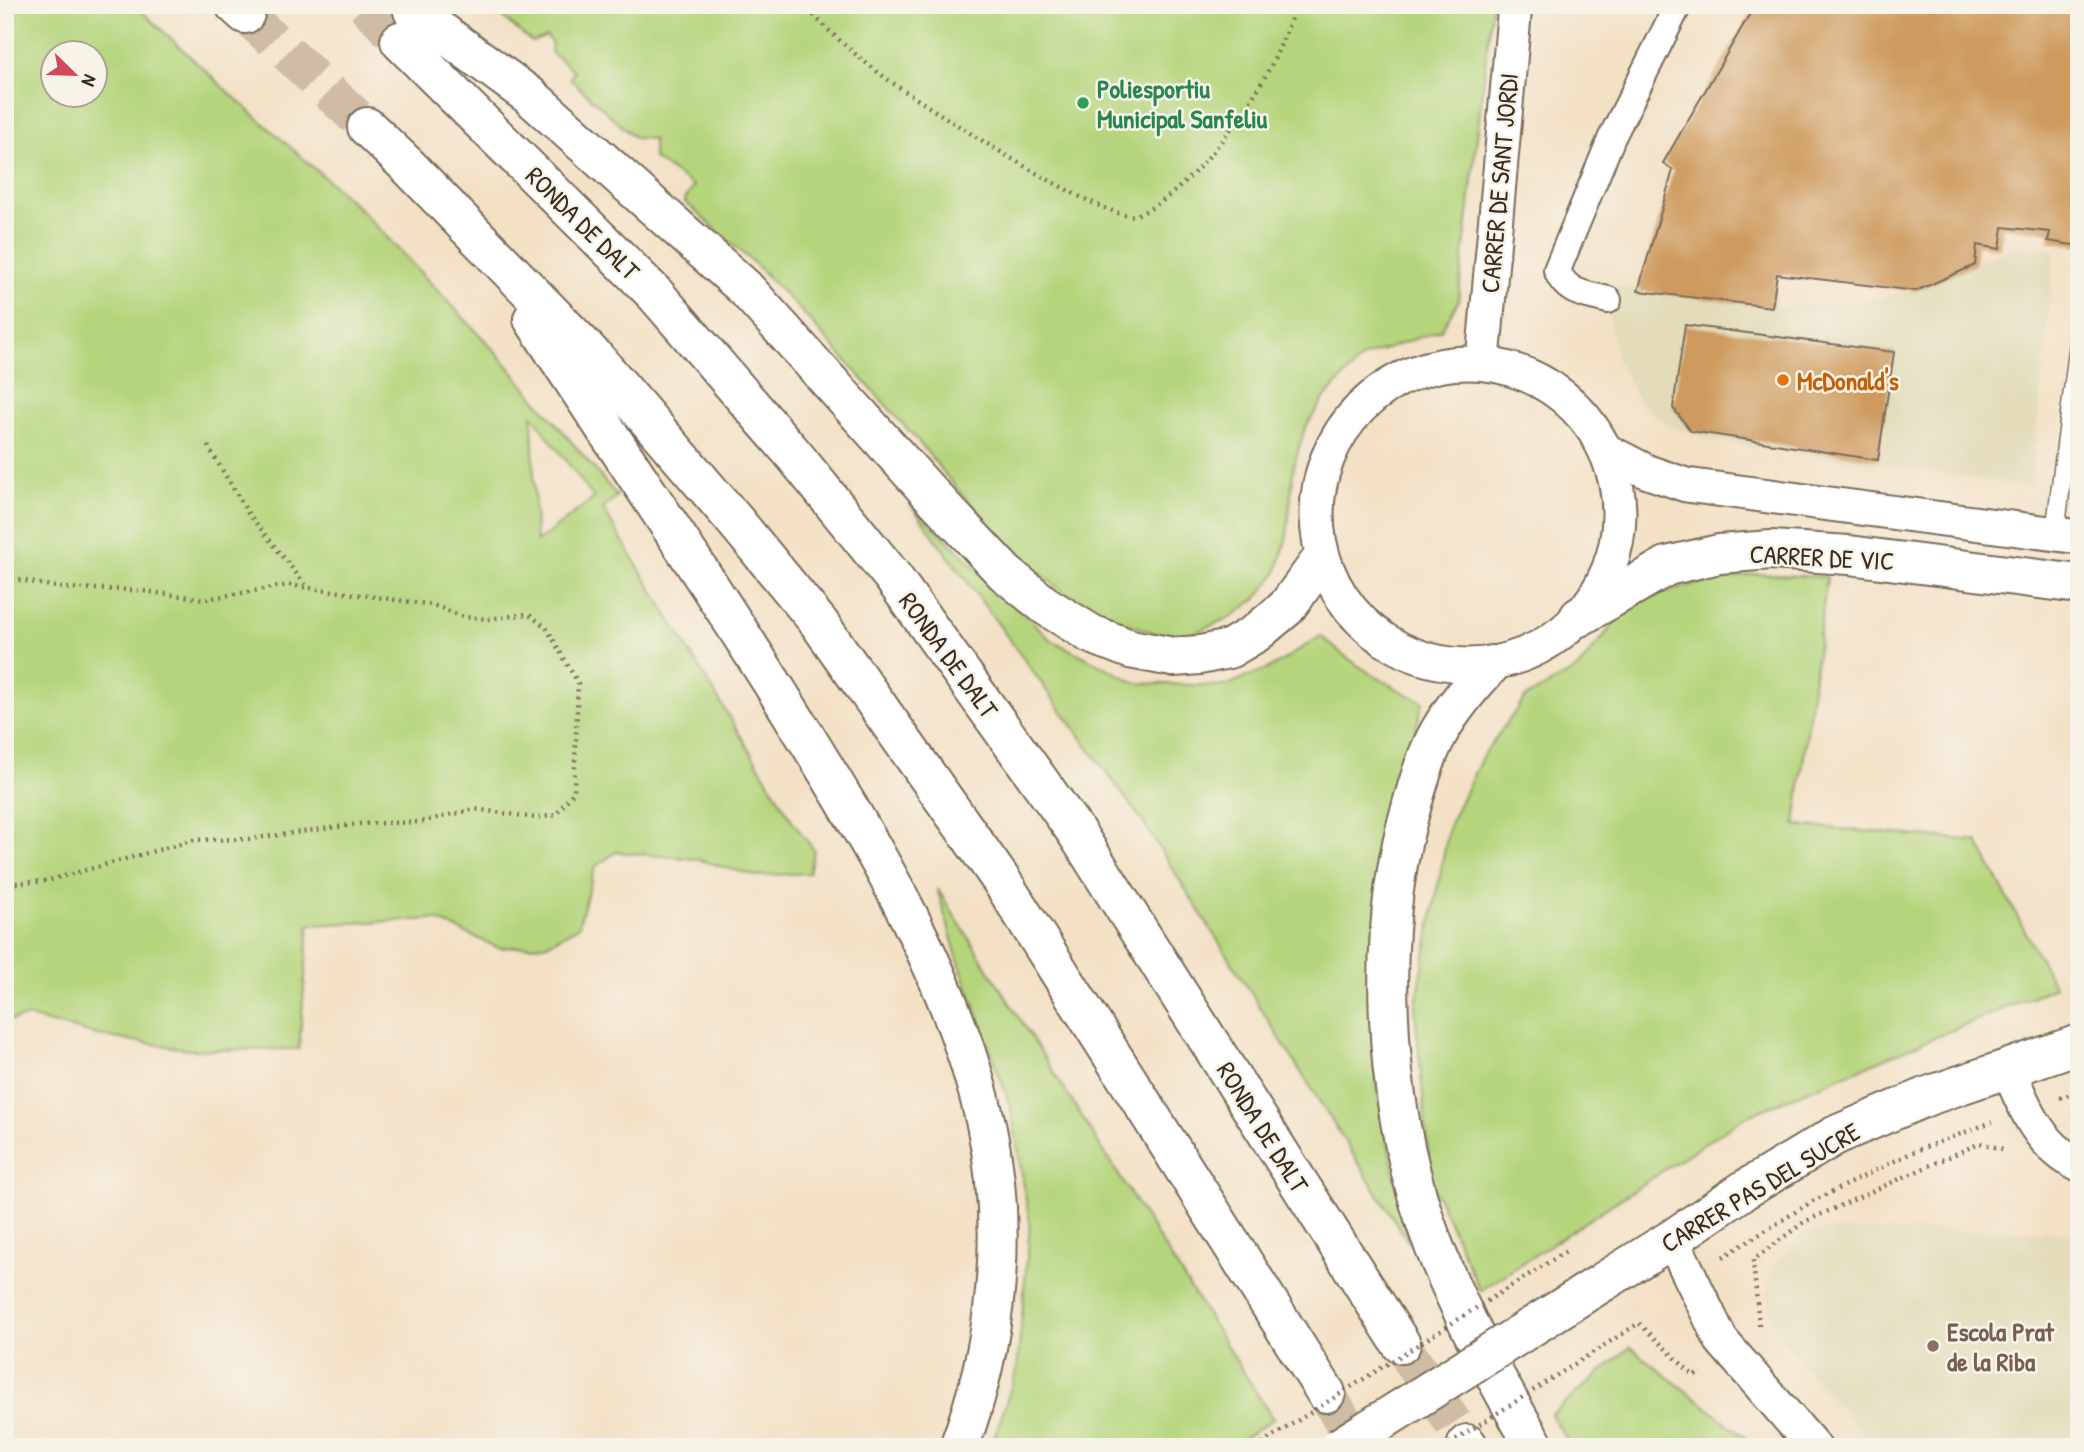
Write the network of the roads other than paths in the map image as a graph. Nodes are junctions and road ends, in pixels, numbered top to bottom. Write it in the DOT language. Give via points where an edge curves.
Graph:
graph roads {
  1 [pos="1515,5"];
  2 [pos="1678,5"];
  3 [pos="367,127"];
  4 [pos="485,244"];
  5 [pos="1608,300"];
  6 [pos="2079,342"];
  7 [pos="1483,360"];
  8 [pos="1606,451"];
  9 [pos="2067,535"];
  10 [pos="1321,560"];
  11 [pos="2079,584"];
  12 [pos="1579,617"];
  13 [pos="1491,665"];
  14 [pos="2079,1044"];
  15 [pos="2008,1068"];
  16 [pos="2079,1165"];
  17 [pos="1672,1239"];
  18 [pos="1401,1344"];
  19 [pos="1326,1393"];
  20 [pos="959,1447"];
  21 [pos="1340,1447"];
  22 [pos="1535,1447"];
  23 [pos="1814,1447"];
  1 -- 7 [label="street, CARRER DE SANT JORDI"];
  2 -- 5 [label="street" via="1612,137 1557,270 1562,283 1573,290"];
  3 -- 4 [label="main road"];
  4 -- 19 [label="main road" via="596,359 820,623 1001,880"];
  4 -- 20 [label="main road" via="832,778 946,998 971,1064 986,1128 997,1246 987,1349"];
  6 -- 9 [label="lane"];
  7 -- 8 [label="street" via="1510,366 1548,384 1583,414"];
  7 -- 10 [label="street" via="1423,369 1384,389 1354,417 1330,453 1318,498"];
  8 -- 9 [label="street, CARRER DE VIC" via="1686,485"];
  8 -- 12 [label="street" via="1619,492 1618,537 1605,579"];
  10 -- 13 [label="street" via="1353,617 1388,646 1429,663"];
  10 -- 18 [label="main road, RONDA DE DALT" via="1286,608 1229,649 1173,657 1130,649 1091,634 1005,573 745,288 530,96 407,26 655,294 892,576 1076,832"];
  11 -- 12 [label="main road, CARRER DE VIC" via="1849,555 1771,550 1720,554 1667,566"];
  12 -- 13 [label="street" via="1544,644"];
  13 -- 22 [label="main road" via="1466,691 1439,732 1423,765 1408,816 1390,921 1391,1051 1410,1170 1426,1225 1463,1312"];
  14 -- 15 [label="main road, CARRER PAS DEL SUCRE"];
  15 -- 16 [label="street" via="2052,1149"];
  15 -- 17 [label="main road, CARRER PAS DEL SUCRE" via="1836,1135"];
  17 -- 21 [label="main road, CARRER PAS DEL SUCRE, bridge"];
  17 -- 23 [label="street" via="1721,1340"];
}
